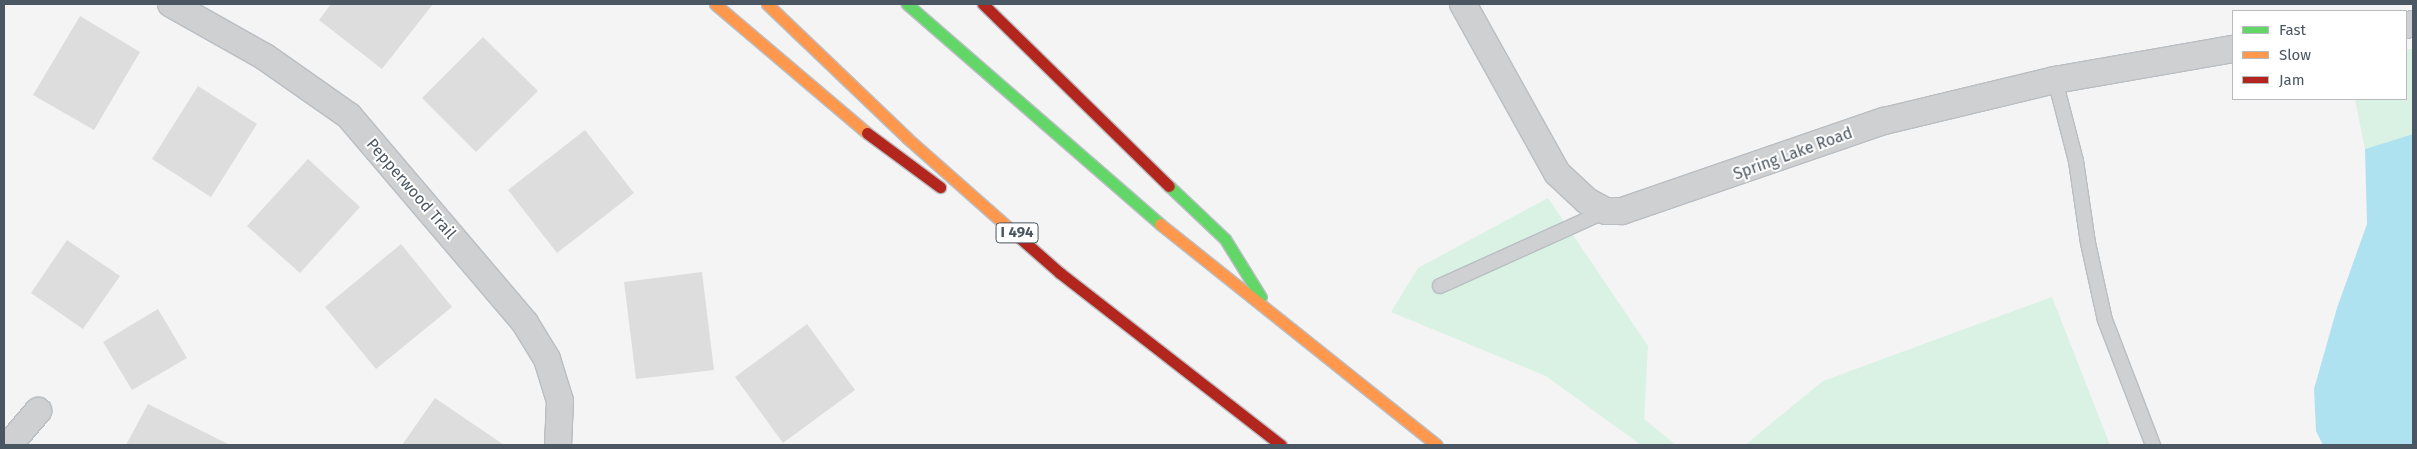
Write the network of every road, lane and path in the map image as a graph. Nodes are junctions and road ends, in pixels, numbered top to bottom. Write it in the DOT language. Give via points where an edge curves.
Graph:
graph roads {
  1 [pos="171,4"];
  2 [pos="715,4"];
  3 [pos="767,4"];
  4 [pos="907,4"];
  5 [pos="983,4"];
  6 [pos="1463,4"];
  7 [pos="2232,49"];
  8 [pos="2055,80"];
  9 [pos="1606,210"];
  10 [pos="1048,261"];
  11 [pos="1440,286"];
  12 [pos="1270,313"];
  13 [pos="38,410"];
  14 [pos="8,445"];
  15 [pos="558,445"];
  16 [pos="1281,445"];
  17 [pos="1437,445"];
  18 [pos="2153,445"];
  1 -- 15 [label="street, Pepperwood Trail" via="265,58 349,116 525,322 547,359 560,400"];
  2 -- 10 [label="highway" via="891,154"];
  3 -- 10 [label="highway, I 494" via="907,138"];
  4 -- 12 [label="highway" via="1122,194"];
  5 -- 12 [label="highway" via="1075,97 1225,239"];
  6 -- 9 [label="street" via="1557,173 1570,189"];
  7 -- 8 [label="street, Spring Lake Road"];
  8 -- 9 [label="street, Spring Lake Road" via="1884,121 1622,212"];
  8 -- 18 [label="lane" via="2076,162 2088,244 2105,320"];
  9 -- 11 [label="lane"];
  10 -- 16 [label="highway, I 494" via="1144,342"];
  12 -- 17 [label="highway"];
  13 -- 14 [label="street"];
}
